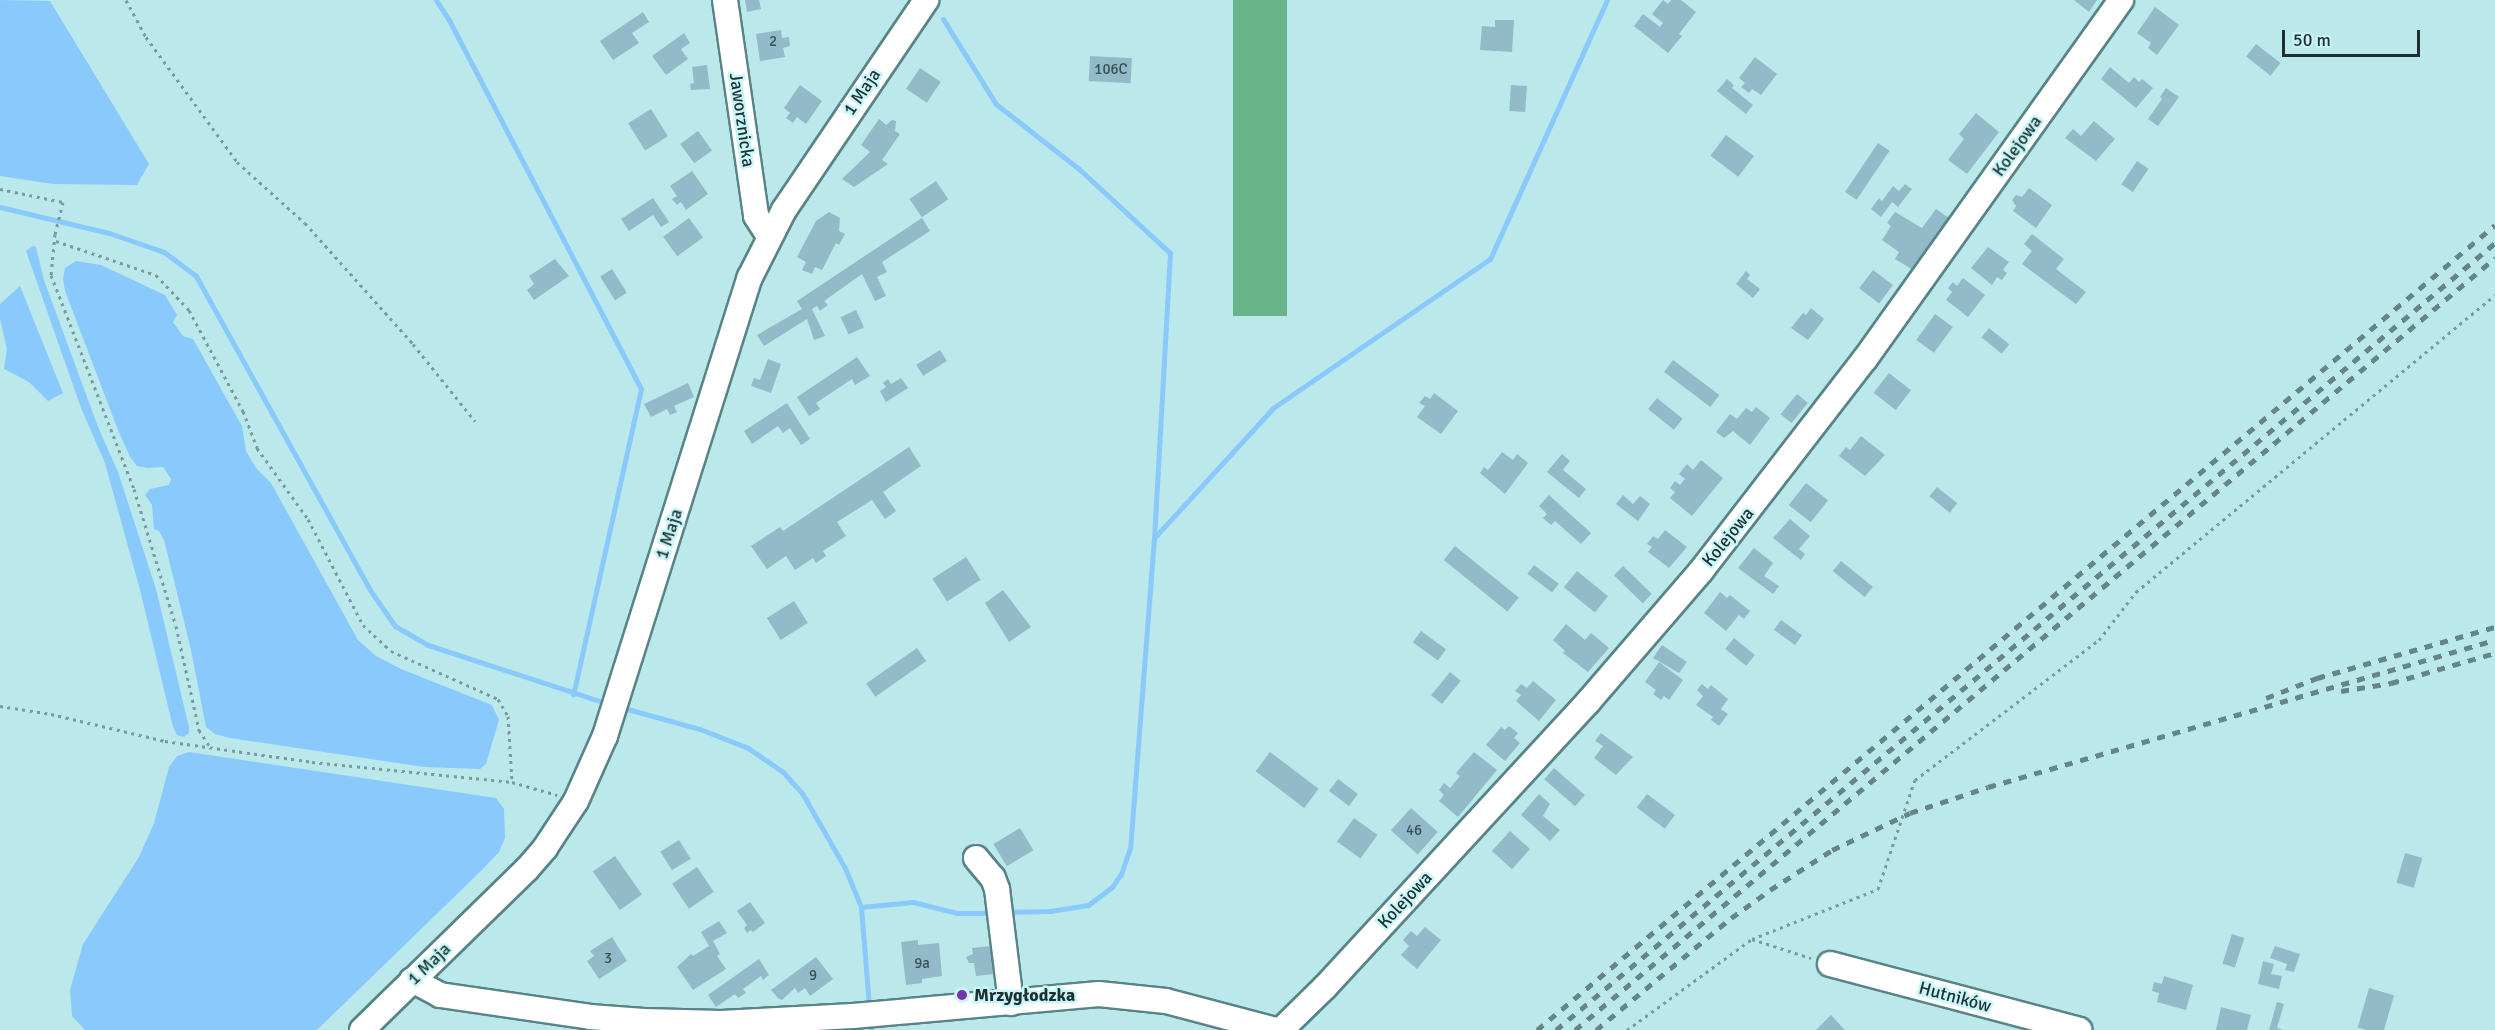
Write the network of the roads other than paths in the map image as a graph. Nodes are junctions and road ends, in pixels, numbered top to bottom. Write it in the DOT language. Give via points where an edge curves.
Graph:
graph roads {
  1 [pos="725,0"];
  2 [pos="926,0"];
  3 [pos="2121,0"];
  4 [pos="769,236"];
  5 [pos="976,858"];
  6 [pos="1830,964"];
  7 [pos="412,980"];
  8 [pos="1011,1003"];
  9 [pos="362,1030"];
  10 [pos="1276,1030"];
  11 [pos="1281,1030"];
  12 [pos="2079,1030"];
  1 -- 4 [label="street, Jaworznicka" via="756,216"];
  2 -- 4 [label="street, 1 Maja" via="809,170"];
  3 -- 11 [label="street, Kolejowa" via="1865,359 1701,571 1588,702"];
  4 -- 7 [label="street, 1 Maja" via="750,278 605,736 576,801 527,869"];
  5 -- 8 [label="street" via="993,878"];
  6 -- 12 [label="street, Hutników"];
  7 -- 8 [label="street" via="440,995 644,1021 721,1023"];
  7 -- 9 [label="street, 1 Maja"];
  8 -- 10 [label="street" via="1099,994 1144,997"];
}
